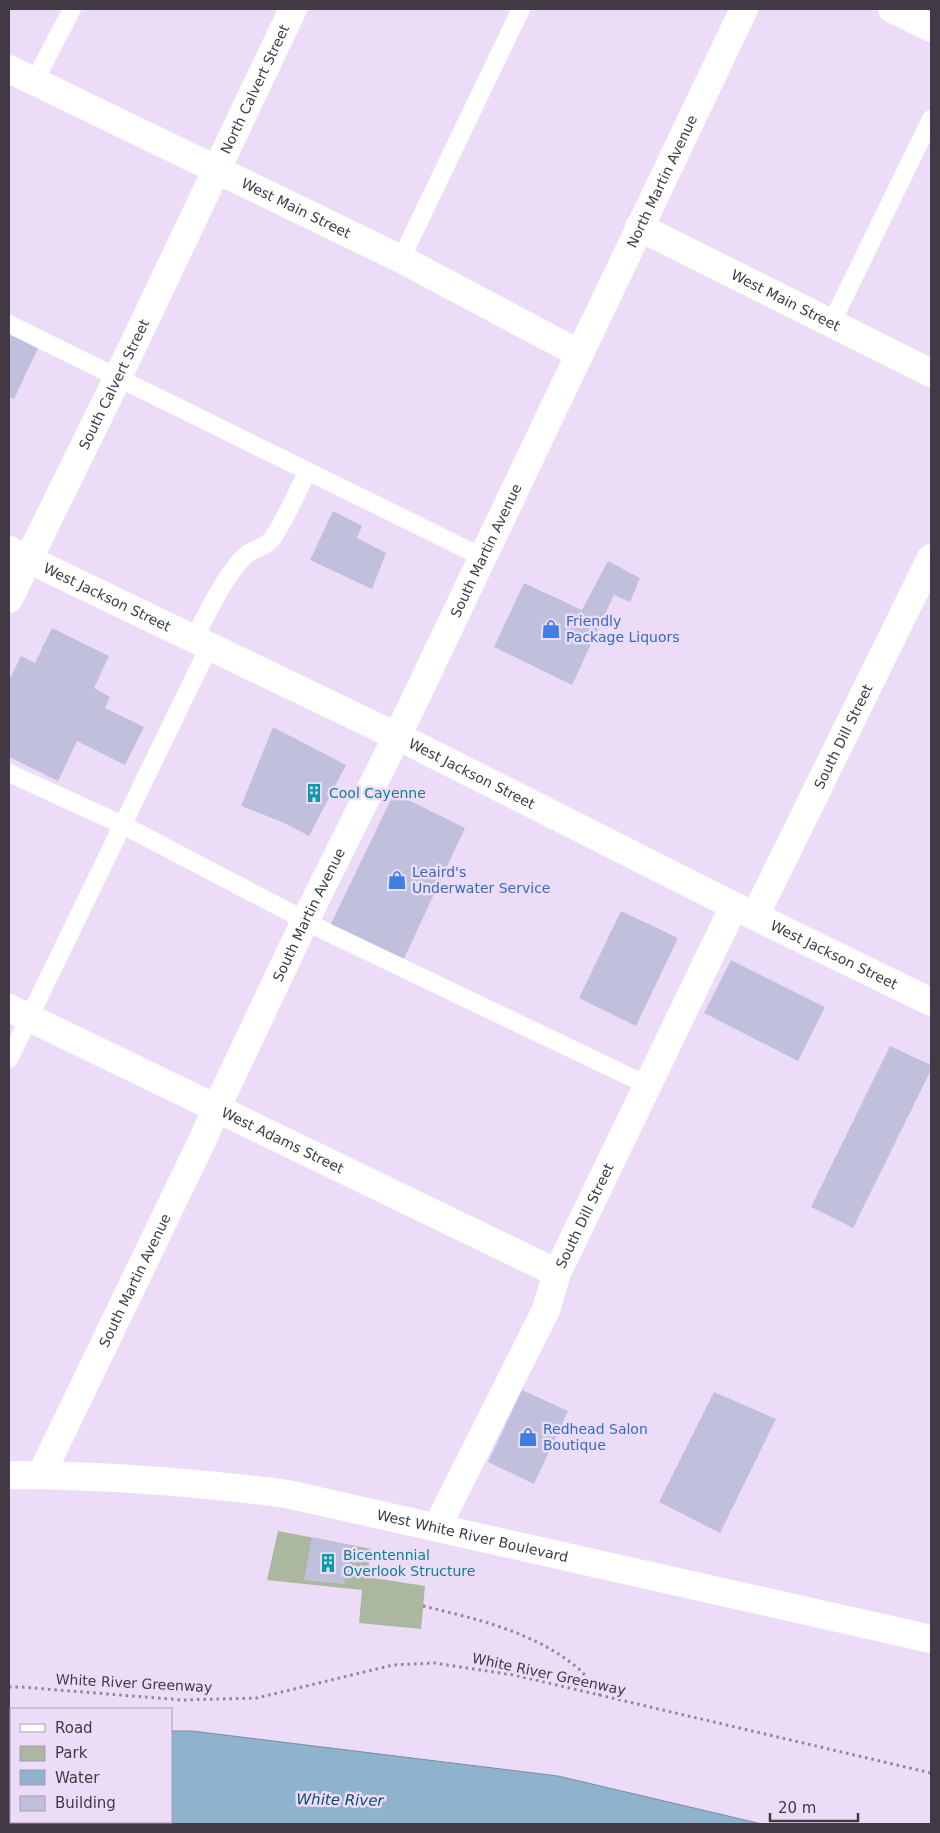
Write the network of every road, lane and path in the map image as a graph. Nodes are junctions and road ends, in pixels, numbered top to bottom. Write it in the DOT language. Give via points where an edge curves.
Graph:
graph roads {
  1 [pos="72,9"];
  2 [pos="293,9"];
  3 [pos="521,9"];
  4 [pos="744,9"];
  5 [pos="892,9"];
  6 [pos="931,28"];
  7 [pos="9,70"];
  8 [pos="34,82"];
  9 [pos="931,118"];
  10 [pos="216,170"];
  11 [pos="639,227"];
  12 [pos="401,259"];
  13 [pos="9,324"];
  14 [pos="830,324"];
  15 [pos="580,354"];
  16 [pos="931,373"];
  17 [pos="118,377"];
  18 [pos="308,471"];
  19 [pos="18,555"];
  20 [pos="482,557"];
  21 [pos="931,558"];
  22 [pos="9,599"];
  23 [pos="202,643"];
  24 [pos="396,736"];
  25 [pos="9,773"];
  26 [pos="122,825"];
  27 [pos="744,911"];
  28 [pos="305,921"];
  29 [pos="931,1002"];
  30 [pos="19,1013"];
  31 [pos="9,1059"];
  32 [pos="647,1085"];
  33 [pos="216,1109"];
  34 [pos="557,1273"];
  35 [pos="41,1475"];
  36 [pos="9,1476"];
  37 [pos="437,1527"];
  38 [pos="423,1606"];
  39 [pos="931,1639"];
  40 [pos="9,1687"];
  41 [pos="600,1696"];
  42 [pos="931,1773"];
  1 -- 8 [label="lane"];
  2 -- 10 [label="street, North Calvert Street"];
  3 -- 12 [label="lane"];
  4 -- 11 [label="street, North Martin Avenue"];
  5 -- 6 [label="street"];
  7 -- 8 [label="street, West Main Street"];
  8 -- 10 [label="street, West Main Street"];
  9 -- 14 [label="lane"];
  10 -- 12 [label="street, West Main Street"];
  10 -- 17 [label="street, South Calvert Street"];
  11 -- 14 [label="street, West Main Street"];
  11 -- 15 [label="street, North Martin Avenue"];
  12 -- 15 [label="street, West Main Street"];
  13 -- 17 [label="lane"];
  14 -- 16 [label="street, West Main Street"];
  15 -- 20 [label="street, South Martin Avenue"];
  17 -- 18 [label="lane"];
  17 -- 19 [label="street, South Calvert Street"];
  18 -- 20 [label="lane"];
  18 -- 23 [label="lane" via="277,532 269,542 248,553 238,563 206,616"];
  19 -- 22 [label="street, South Calvert Street"];
  19 -- 23 [label="street, West Jackson Street"];
  20 -- 24 [label="street, South Martin Avenue"];
  21 -- 27 [label="street, South Dill Street"];
  23 -- 24 [label="street, West Jackson Street"];
  23 -- 26 [label="lane"];
  24 -- 27 [label="street, West Jackson Street"];
  24 -- 28 [label="street, South Martin Avenue"];
  25 -- 26 [label="lane"];
  26 -- 28 [label="lane"];
  26 -- 30 [label="lane"];
  27 -- 29 [label="street, West Jackson Street"];
  27 -- 32 [label="street, South Dill Street"];
  28 -- 32 [label="lane"];
  28 -- 33 [label="street, South Martin Avenue"];
  30 -- 31 [label="lane"];
  30 -- 33 [label="street, West Adams Street"];
  32 -- 34 [label="street, South Dill Street"];
  33 -- 34 [label="street, West Adams Street"];
  33 -- 35 [label="street, South Martin Avenue"];
  34 -- 37 [label="street, South Dill Street" via="546,1310"];
  35 -- 36 [label="street, West White River Boulevard"];
  35 -- 37 [label="street, West White River Boulevard" via="219,1485 287,1494"];
  37 -- 39 [label="street, West White River Boulevard"];
  38 -- 41 [label="path" via="505,1628 556,1651 580,1670"];
  40 -- 41 [label="path, White River Greenway" via="182,1700 257,1698 393,1665 434,1663 514,1675"];
  41 -- 42 [label="path, White River Greenway"];
}
